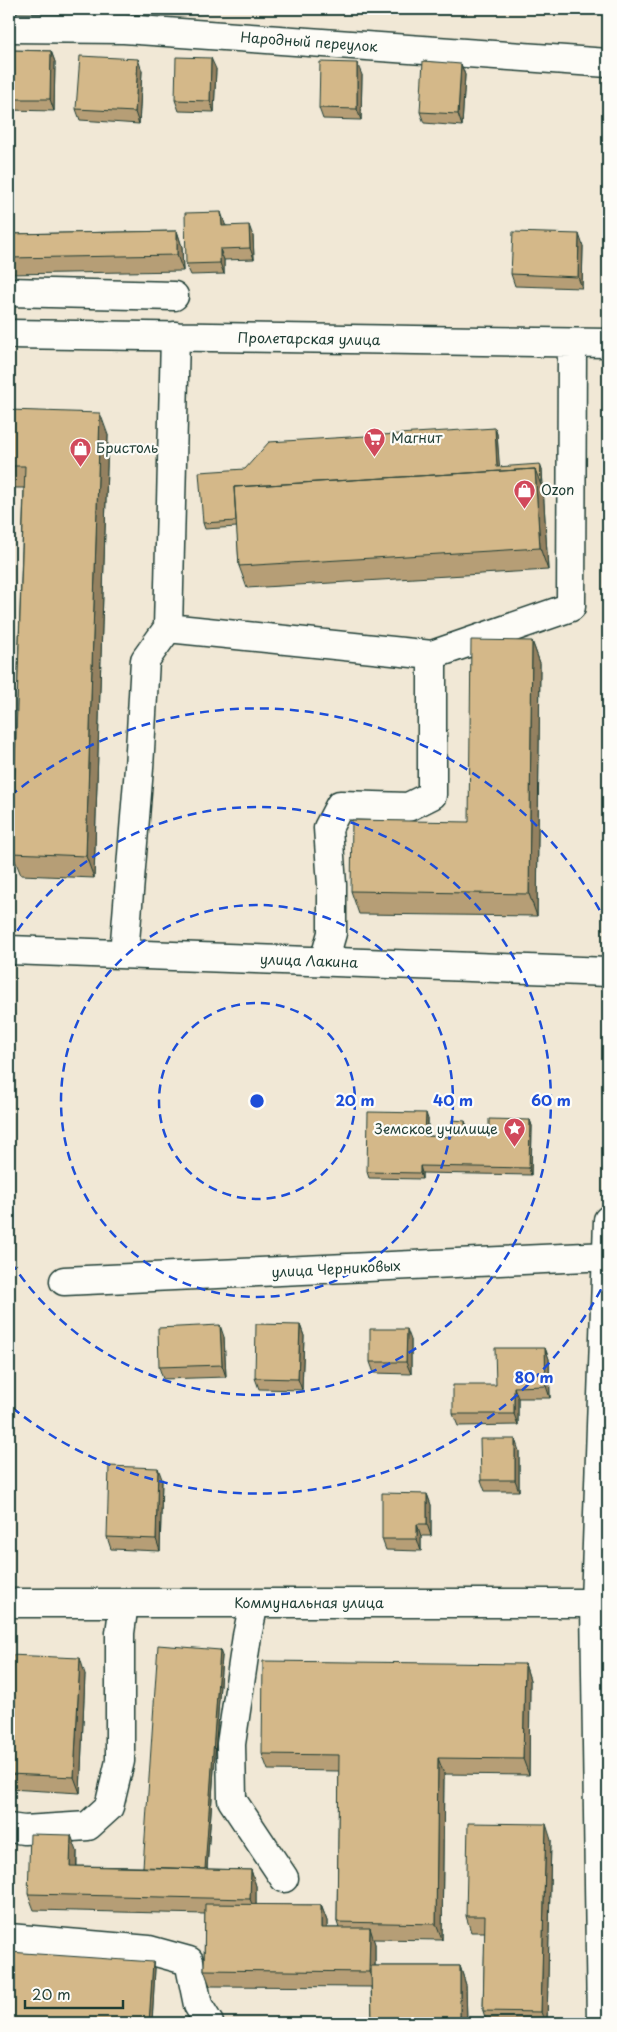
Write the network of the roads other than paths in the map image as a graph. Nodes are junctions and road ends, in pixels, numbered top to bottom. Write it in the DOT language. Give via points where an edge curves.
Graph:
graph roads {
  1 [pos="9,28"];
  2 [pos="608,63"];
  3 [pos="9,292"];
  4 [pos="174,296"];
  5 [pos="9,334"];
  6 [pos="175,336"];
  7 [pos="572,343"];
  8 [pos="608,343"];
  9 [pos="168,628"];
  10 [pos="432,655"];
  11 [pos="9,950"];
  12 [pos="124,954"];
  13 [pos="324,961"];
  14 [pos="608,972"];
  15 [pos="608,1220"];
  16 [pos="608,1256"];
  17 [pos="64,1281"];
  18 [pos="9,1603"];
  19 [pos="124,1603"];
  20 [pos="254,1603"];
  21 [pos="602,1603"];
  22 [pos="9,1828"];
  23 [pos="284,1878"];
  24 [pos="604,1936"];
  25 [pos="9,1938"];
  26 [pos="209,2023"];
  27 [pos="601,2023"];
  1 -- 2 [label="street, Народный переулок" via="124,29"];
  3 -- 4 [label="street"];
  5 -- 6 [label="street, Пролетарская улица"];
  6 -- 7 [label="street, Пролетарская улица"];
  6 -- 9 [label="street"];
  7 -- 8 [label="street, Пролетарская улица"];
  7 -- 10 [label="street" via="571,607"];
  9 -- 10 [label="street"];
  9 -- 12 [label="street" via="145,660"];
  10 -- 13 [label="street" via="432,794 408,807 340,805 328,828 332,934"];
  11 -- 12 [label="street, улица Лакина"];
  12 -- 13 [label="street, улица Лакина"];
  13 -- 14 [label="street, улица Лакина"];
  15 -- 16 [label="street"];
  16 -- 17 [label="street, улица Черниковых"];
  16 -- 21 [label="street"];
  18 -- 19 [label="street, Коммунальная улица"];
  19 -- 20 [label="street, Коммунальная улица"];
  19 -- 22 [label="street" via="120,1633 120,1761 109,1807 88,1826"];
  20 -- 21 [label="street, Коммунальная улица"];
  20 -- 23 [label="street" via="246,1636 231,1744 232,1800"];
  21 -- 24 [label="street"];
  24 -- 27 [label="street"];
  25 -- 26 [label="street" via="149,1950 189,1962 198,2005"];
}
